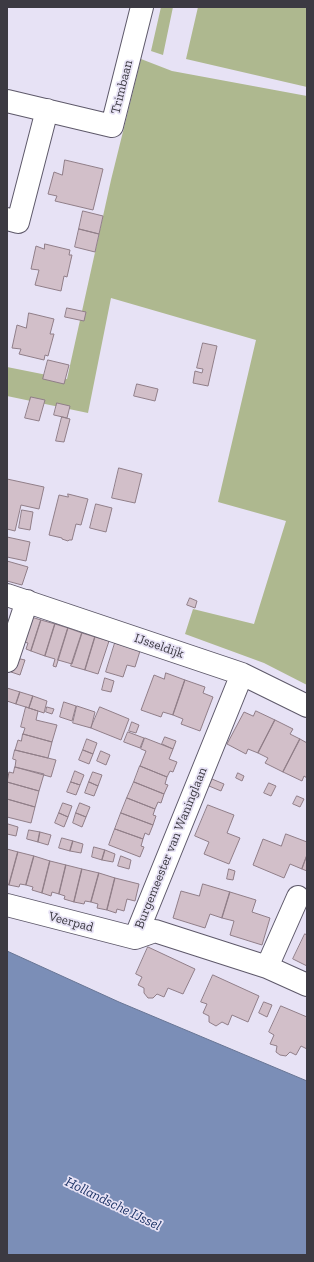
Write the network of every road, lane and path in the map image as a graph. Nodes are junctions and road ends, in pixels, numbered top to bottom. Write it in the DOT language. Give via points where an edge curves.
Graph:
graph roads {
  1 [pos="142,7"];
  2 [pos="7,101"];
  3 [pos="47,110"];
  4 [pos="7,219"];
  5 [pos="17,598"];
  6 [pos="7,661"];
  7 [pos="242,674"];
  8 [pos="307,706"];
  9 [pos="298,897"];
  10 [pos="7,905"];
  11 [pos="135,938"];
  12 [pos="267,967"];
  13 [pos="307,985"];
  1 -- 3 [label="street, Trimbaan" via="112,126"];
  2 -- 3 [label="street, Trimbaan"];
  3 -- 4 [label="street" via="18,222"];
  5 -- 6 [label="street"];
  5 -- 7 [label="street, IJsseldijk"];
  7 -- 8 [label="street, IJsseldijk"];
  7 -- 11 [label="street, Burgemeester van Waninglaan"];
  9 -- 12 [label="street"];
  10 -- 11 [label="street, Veerpad"];
  11 -- 12 [label="street, Burgemeester van Waninglaan" via="155,931"];
  12 -- 13 [label="street, Burgemeester van Waninglaan"];
}
